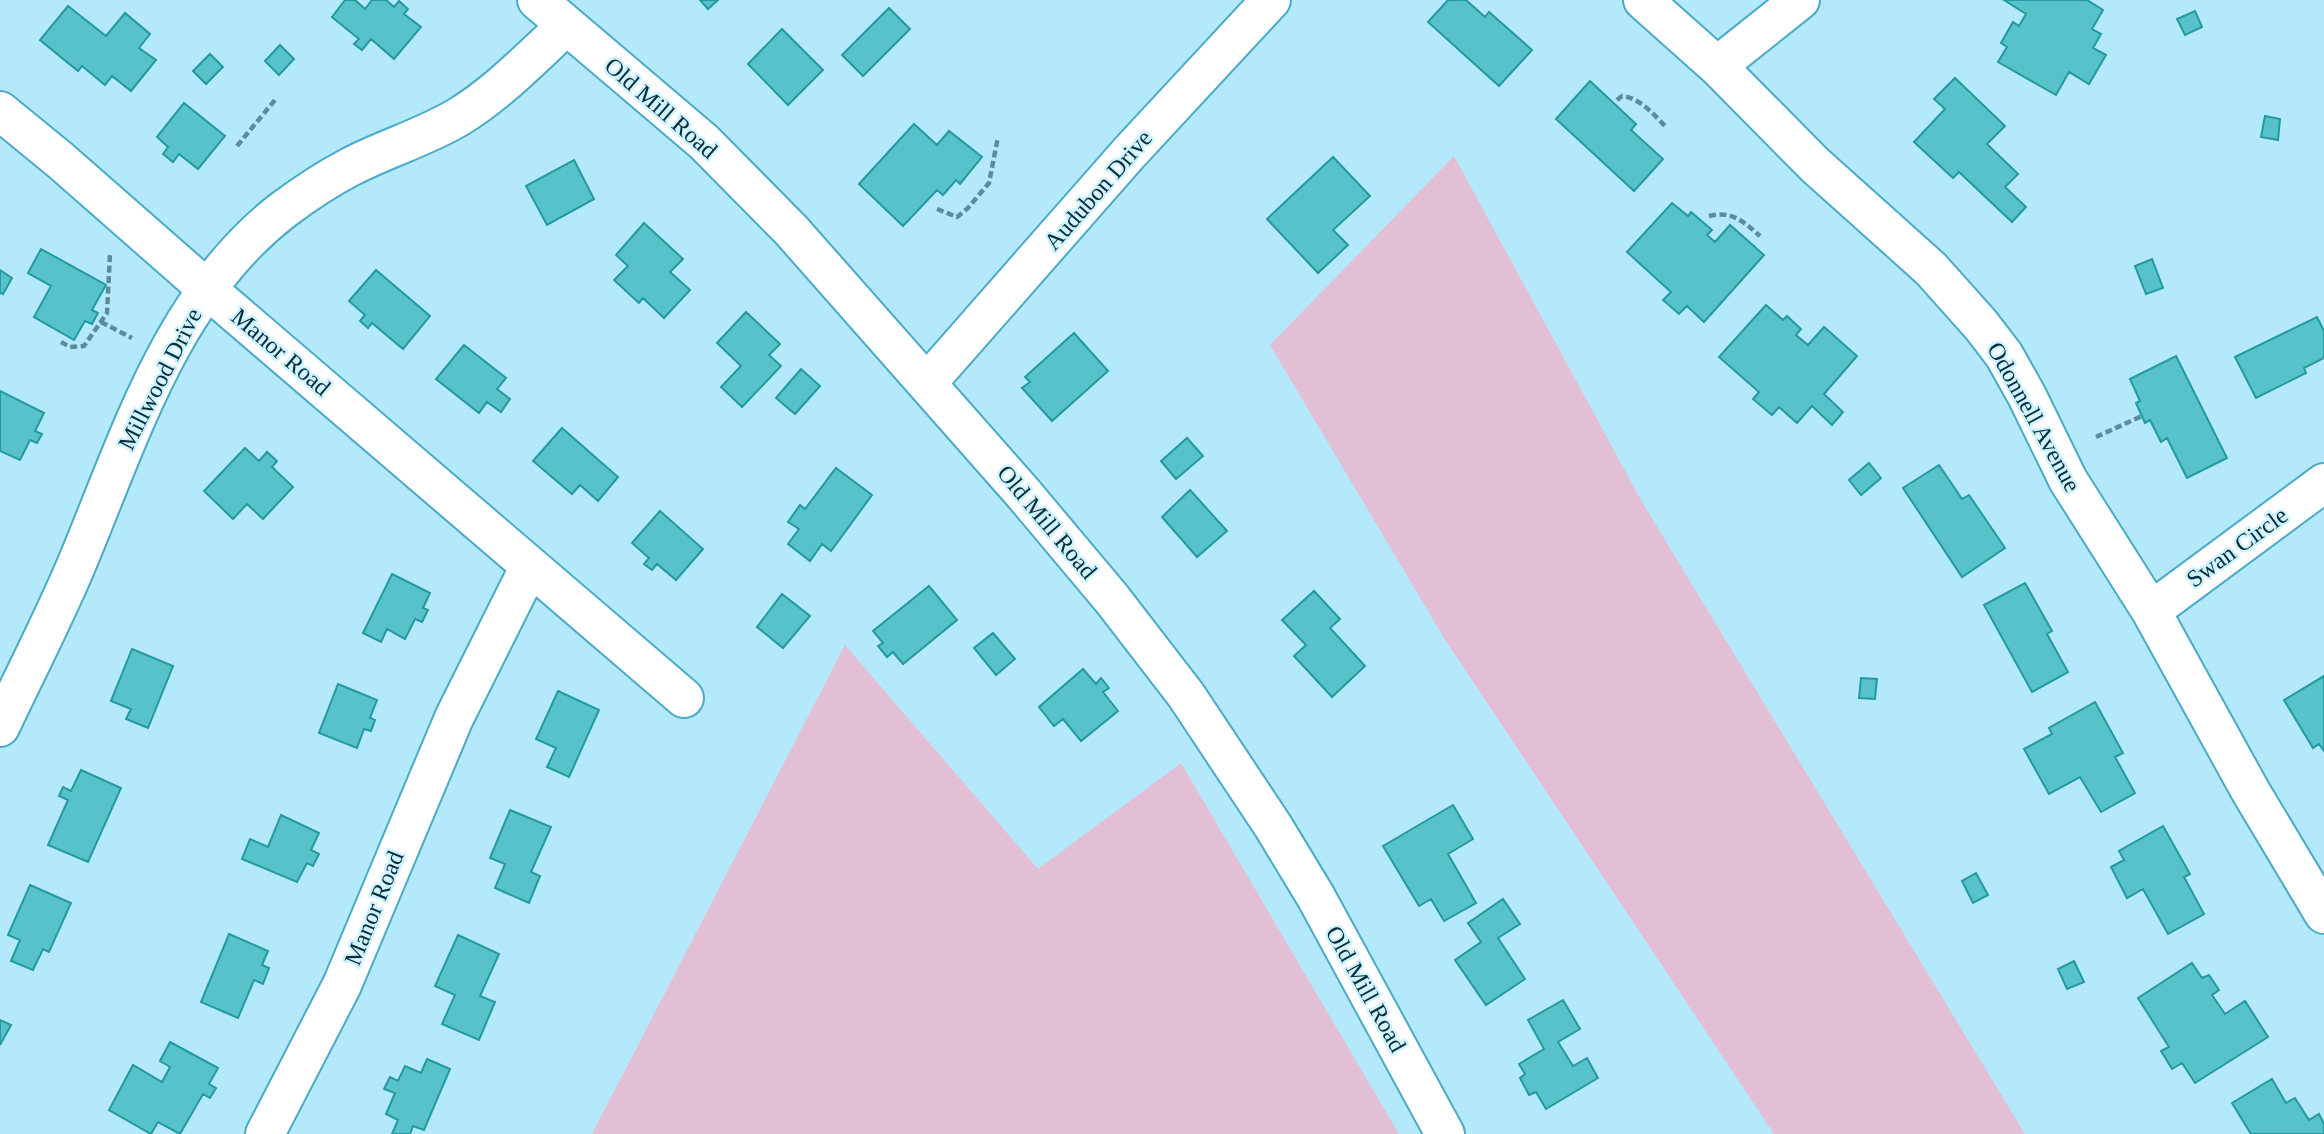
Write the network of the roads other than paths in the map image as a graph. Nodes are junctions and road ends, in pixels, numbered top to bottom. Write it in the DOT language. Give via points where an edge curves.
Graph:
graph roads {
  1 [pos="537,0"];
  2 [pos="1271,0"];
  3 [pos="1643,0"];
  4 [pos="1800,0"];
  5 [pos="565,27"];
  6 [pos="1717,66"];
  7 [pos="0,111"];
  8 [pos="207,289"];
  9 [pos="927,383"];
  10 [pos="2324,483"];
  11 [pos="530,566"];
  12 [pos="2151,611"];
  13 [pos="684,698"];
  14 [pos="0,727"];
  15 [pos="2324,914"];
  16 [pos="265,1134"];
  17 [pos="1445,1134"];
  1 -- 5 [label="street, Old Mill Road"];
  2 -- 9 [label="street, Audubon Drive"];
  3 -- 6 [label="street, Odonnell Avenue"];
  4 -- 6 [label="street"];
  5 -- 8 [label="street, Millwood Drive" via="460,116 349,167 283,210 236,253"];
  5 -- 9 [label="street, Old Mill Road" via="704,142 791,230"];
  6 -- 12 [label="street, Odonnell Avenue" via="1815,165 1931,269 1981,325 2004,355 2068,480"];
  7 -- 8 [label="street, Manor Road"];
  8 -- 11 [label="street, Manor Road"];
  8 -- 14 [label="street, Millwood Drive" via="159,371 74,570"];
  9 -- 17 [label="street, Old Mill Road" via="1112,600 1208,727 1313,892"];
  10 -- 12 [label="street, Swan Circle"];
  11 -- 13 [label="street, Manor Road"];
  11 -- 16 [label="street, Manor Road" via="454,718 342,985"];
  12 -- 15 [label="street, Odonnell Avenue"];
}
